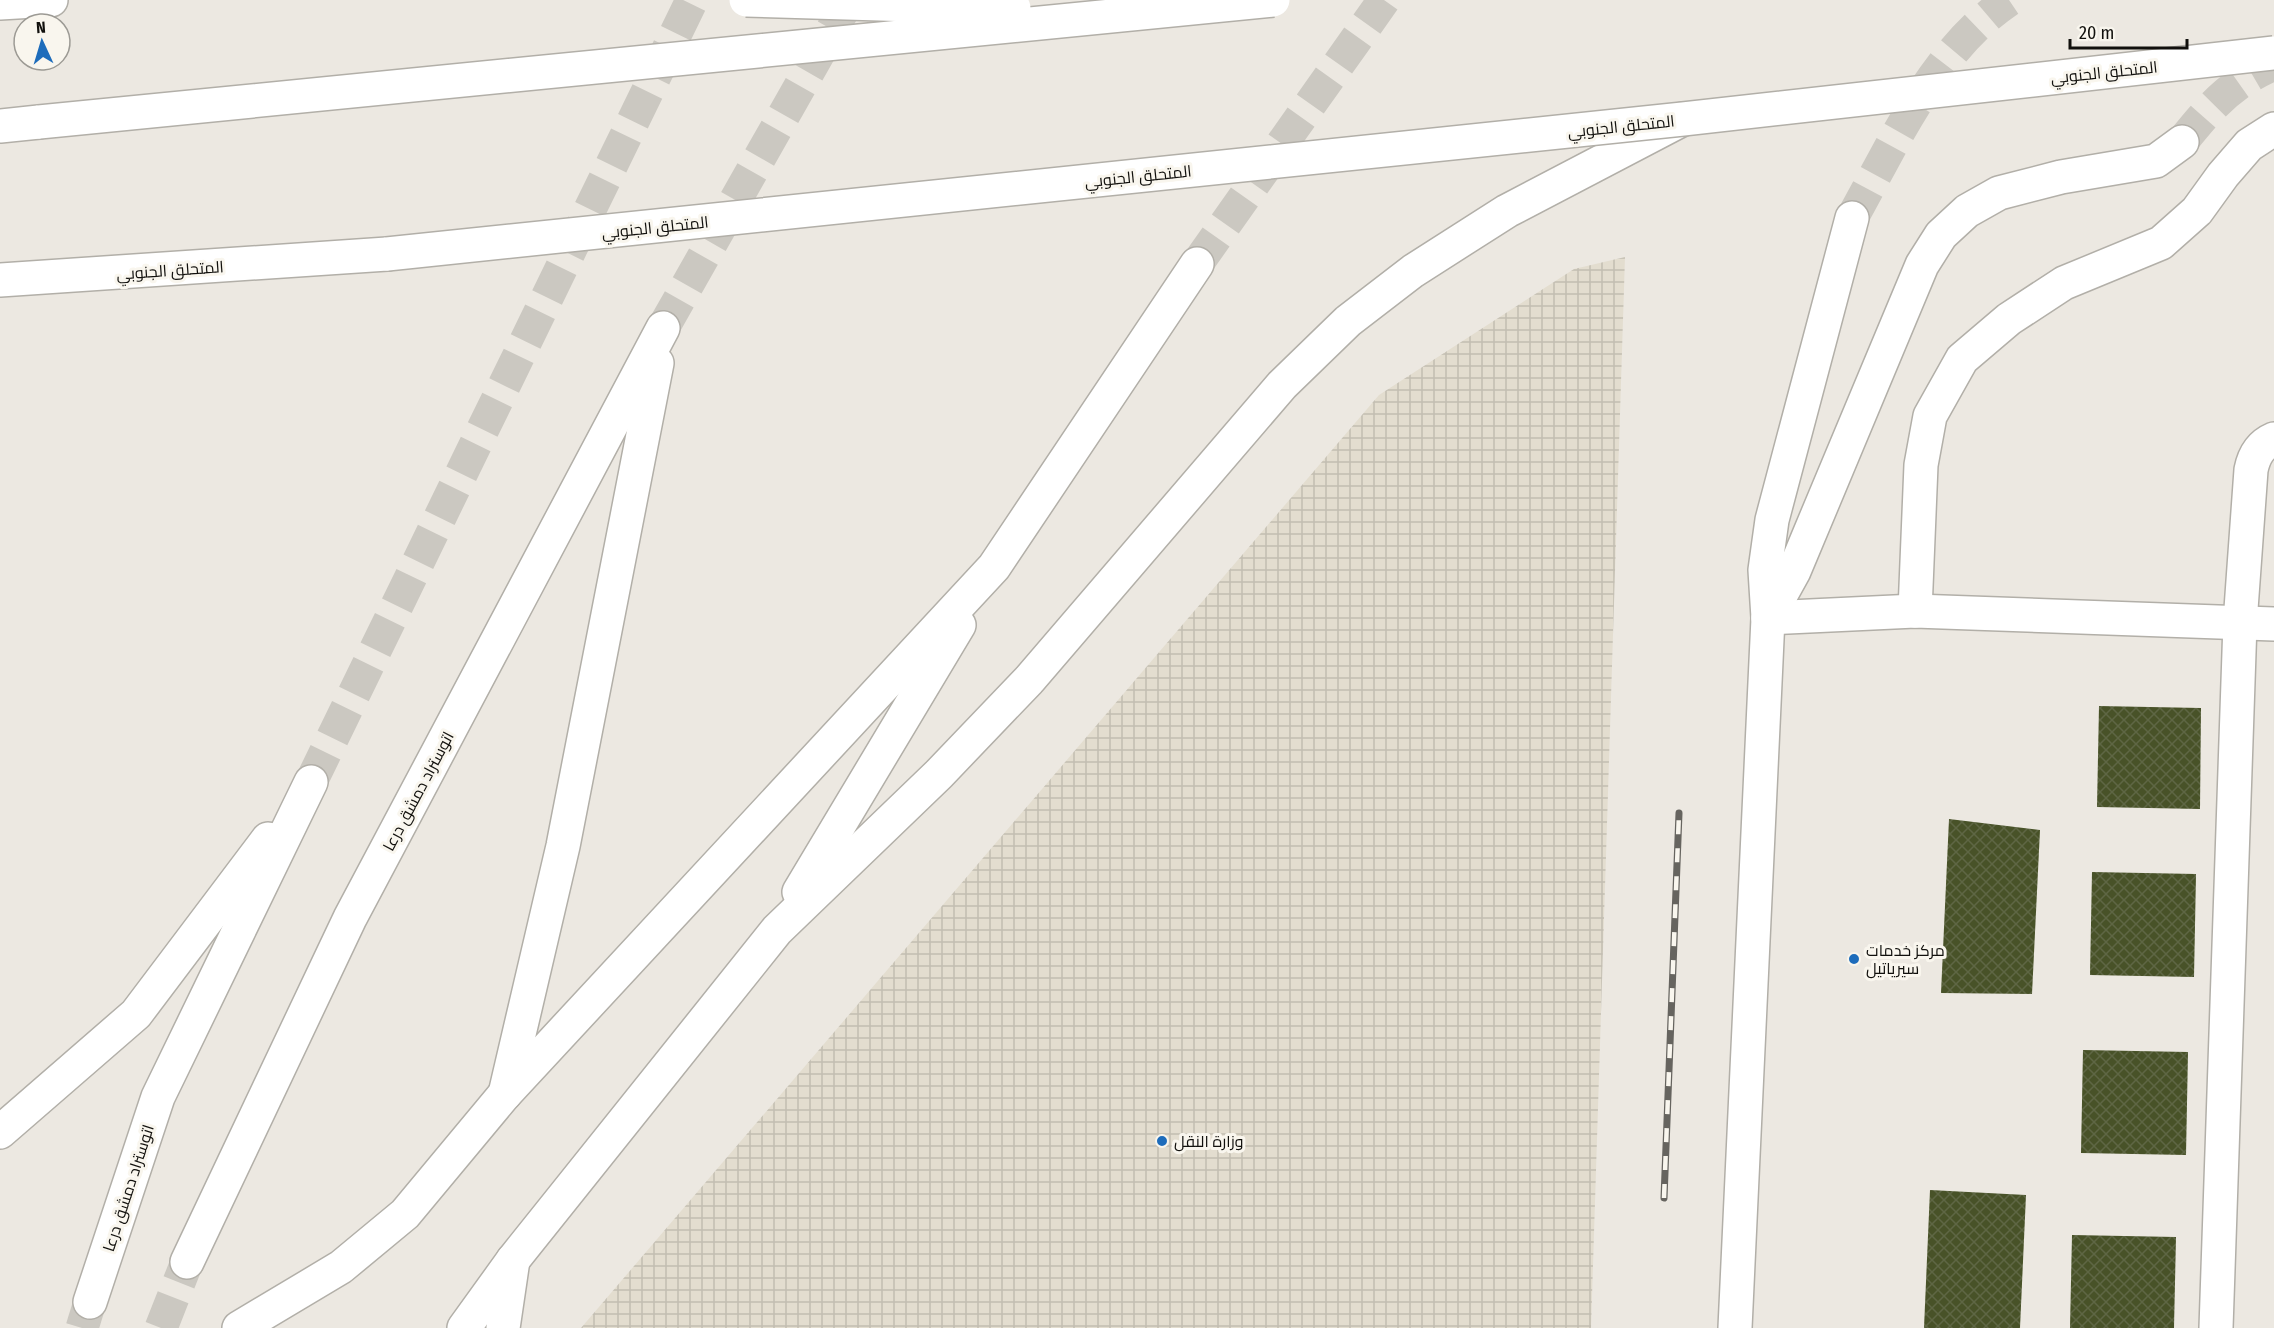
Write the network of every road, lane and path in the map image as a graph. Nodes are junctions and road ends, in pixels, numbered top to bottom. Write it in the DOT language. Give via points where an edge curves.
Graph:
graph roads {
  1 [pos="51,0"];
  2 [pos="746,0"];
  3 [pos="1273,0"];
  4 [pos="0,3"];
  5 [pos="1121,14"];
  6 [pos="2274,53"];
  7 [pos="1683,119"];
  8 [pos="0,126"];
  9 [pos="2274,129"];
  10 [pos="2182,142"];
  11 [pos="1852,218"];
  12 [pos="1197,264"];
  13 [pos="60,277"];
  14 [pos="0,280"];
  15 [pos="0,294"];
  16 [pos="2274,440"];
  17 [pos="994,567"];
  18 [pos="1915,611"];
  19 [pos="1768,618"];
  20 [pos="2240,623"];
  21 [pos="2274,624"];
  22 [pos="777,930"];
  23 [pos="504,1095"];
  24 [pos="0,1132"];
  25 [pos="513,1260"];
  26 [pos="188,1262"];
  27 [pos="90,1302"];
  28 [pos="238,1328"];
  29 [pos="464,1328"];
  30 [pos="503,1328"];
  31 [pos="1735,1328"];
  32 [pos="2216,1328"];
  1 -- 4 [label="main road"];
  2 -- 5 [label="main road, bridge"];
  3 -- 5 [label="main road, bridge"];
  5 -- 8 [label="main road, bridge"];
  6 -- 7 [label="main road, المتحلق الجنوبي, bridge"];
  7 -- 13 [label="main road, المتحلق الجنوبي, bridge" via="387,255"];
  7 -- 22 [label="main road" via="1507,211 1413,271 1348,321 1282,385 1029,680 939,774"];
  9 -- 18 [label="main road" via="2249,145 2197,212 2161,243 2064,284 2009,319 1962,358 1930,416 1926,435 1921,465"];
  10 -- 19 [label="main road" via="2156,161 2061,177 1999,193 1967,211 1941,235 1922,265 1794,571"];
  11 -- 19 [label="main road" via="1772,520 1765,570"];
  12 -- 17 [label="main road"];
  13 -- 14 [label="main road, المتحلق الجنوبي"];
  13 -- 15 [label="main road"];
  16 -- 20 [label="main road" via="2261,447 2253,458"];
  17 -- 22 [label="main road"];
  17 -- 23 [label="main road"];
  18 -- 19 [label="main road"];
  18 -- 20 [label="main road"];
  19 -- 31 [label="main road"];
  20 -- 21 [label="main road"];
  20 -- 32 [label="main road"];
  22 -- 25 [label="main road"];
  23 -- 26 [label="main road, اتوستراد دمشق درعا" via="563,846 663,328 350,918"];
  23 -- 28 [label="main road" via="405,1214 341,1267"];
  24 -- 27 [label="main road, اتوستراد دمشق درعا" via="136,1014 311,782 158,1097"];
  25 -- 29 [label="main road"];
  25 -- 30 [label="main road"];
}
